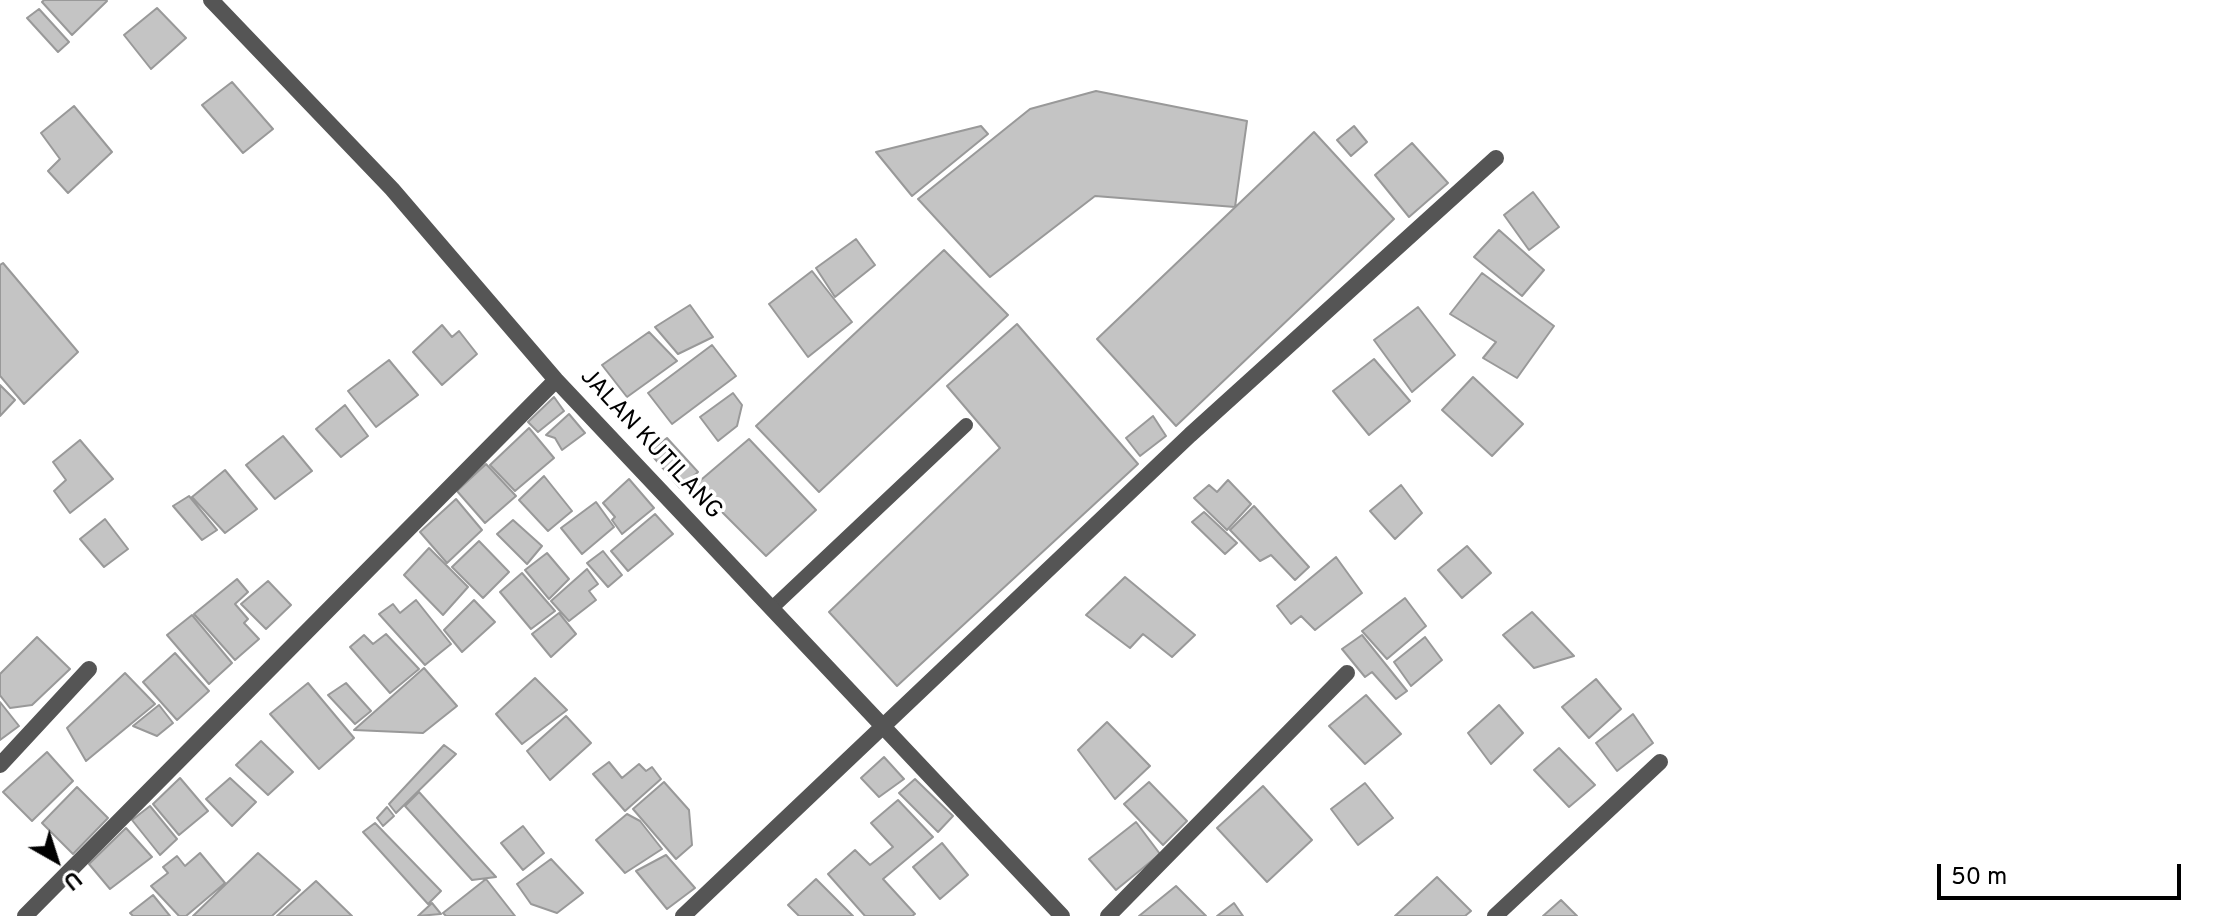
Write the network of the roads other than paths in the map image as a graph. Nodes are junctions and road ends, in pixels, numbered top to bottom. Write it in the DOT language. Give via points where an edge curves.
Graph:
graph roads {
  1 [pos="211,0"];
  2 [pos="1496,158"];
  3 [pos="556,380"];
  4 [pos="966,425"];
  5 [pos="772,608"];
  6 [pos="89,669"];
  7 [pos="1347,673"];
  8 [pos="882,725"];
  9 [pos="1660,762"];
  10 [pos="0,765"];
  11 [pos="25,916"];
  12 [pos="683,916"];
  13 [pos="1062,916"];
  14 [pos="1108,916"];
  15 [pos="1495,916"];
  1 -- 3 [label="street, JALAN KUTILANG" via="392,189"];
  2 -- 8 [label="street" via="1190,435"];
  3 -- 5 [label="street, JALAN KUTILANG"];
  3 -- 11 [label="street"];
  4 -- 5 [label="lane"];
  5 -- 8 [label="street, JALAN KUTILANG"];
  6 -- 10 [label="street"];
  7 -- 14 [label="street"];
  8 -- 12 [label="street"];
  8 -- 13 [label="street, JALAN KUTILANG"];
  9 -- 15 [label="street"];
}
